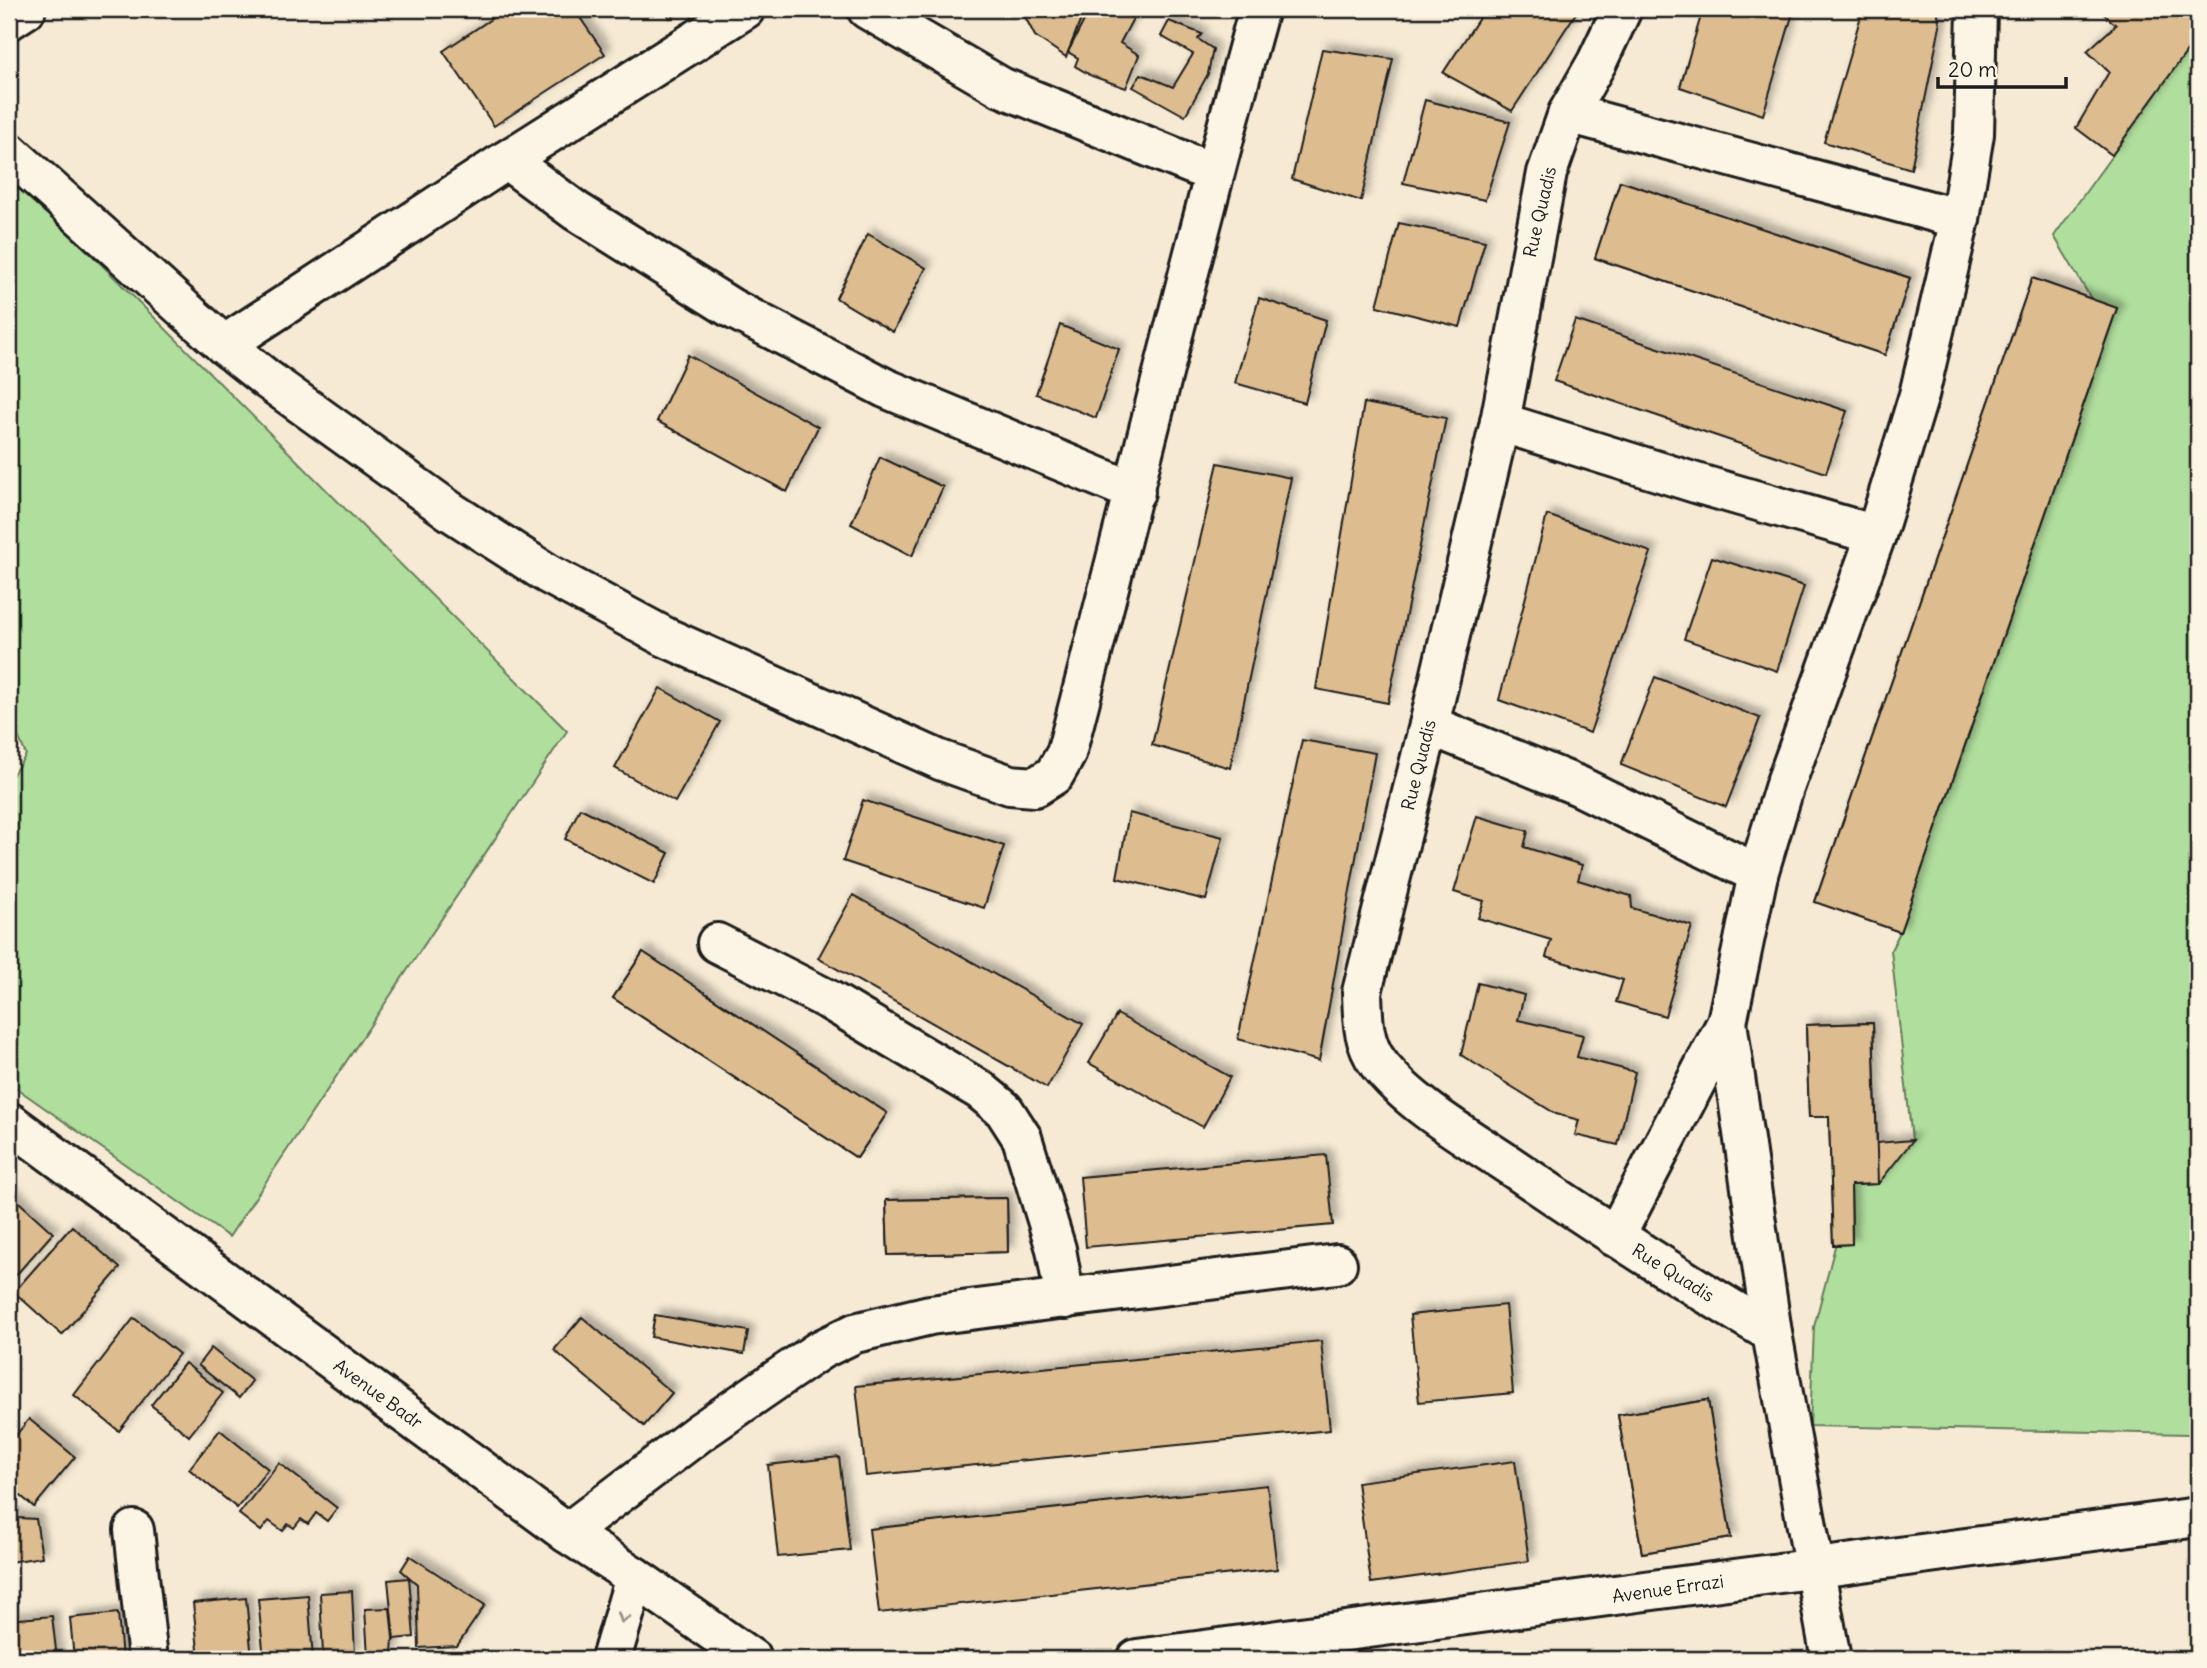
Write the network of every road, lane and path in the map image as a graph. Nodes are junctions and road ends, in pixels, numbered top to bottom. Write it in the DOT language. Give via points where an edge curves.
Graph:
graph roads {
  1 [pos="26,9"];
  2 [pos="745,9"];
  3 [pos="867,9"];
  4 [pos="1259,9"];
  5 [pos="1622,9"];
  6 [pos="1977,9"];
  7 [pos="9,20"];
  8 [pos="1568,113"];
  9 [pos="9,152"];
  10 [pos="507,160"];
  11 [pos="1213,173"];
  12 [pos="1960,219"];
  13 [pos="224,345"];
  14 [pos="1500,422"];
  15 [pos="1135,492"];
  16 [pos="1876,535"];
  17 [pos="1429,725"];
  18 [pos="1758,874"];
  19 [pos="717,943"];
  20 [pos="1727,1022"];
  21 [pos="9,1122"];
  22 [pos="1615,1237"];
  23 [pos="1337,1264"];
  24 [pos="1065,1299"];
  25 [pos="1772,1333"];
  26 [pos="2198,1517"];
  27 [pos="134,1530"];
  28 [pos="568,1533"];
  29 [pos="1816,1569"];
  30 [pos="635,1577"];
  31 [pos="148,1659"];
  32 [pos="611,1659"];
  33 [pos="752,1659"];
  34 [pos="1137,1659"];
  35 [pos="1831,1659"];
  1 -- 7 [label="street"];
  2 -- 10 [label="street"];
  3 -- 11 [label="street" via="1001,87"];
  4 -- 11 [label="street"];
  5 -- 8 [label="street, Rue Quadis"];
  6 -- 12 [label="street" via="1974,134"];
  8 -- 12 [label="street"];
  8 -- 14 [label="street, Rue Quadis" via="1548,173"];
  9 -- 13 [label="street"];
  10 -- 13 [label="street"];
  10 -- 15 [label="street" via="576,211 731,308 885,388"];
  11 -- 15 [label="street"];
  12 -- 16 [label="street" via="1919,395"];
  13 -- 15 [label="street" via="450,512 548,574 703,654 940,760 1010,785 1035,787 1054,775 1066,754"];
  14 -- 16 [label="street"];
  14 -- 17 [label="street, Rue Quadis"];
  16 -- 18 [label="street" via="1788,775"];
  17 -- 18 [label="street" via="1579,786"];
  17 -- 22 [label="street, Rue Quadis" via="1362,992 1363,1033 1376,1061 1403,1091"];
  18 -- 20 [label="street"];
  19 -- 24 [label="street" via="829,1000 980,1090 1004,1110 1029,1159 1056,1249"];
  20 -- 22 [label="street"];
  20 -- 25 [label="street"];
  21 -- 28 [label="street, Avenue Badr"];
  22 -- 25 [label="street, Rue Quadis"];
  23 -- 24 [label="street"];
  24 -- 28 [label="street" via="930,1315 855,1333 820,1350 699,1433"];
  25 -- 29 [label="street"];
  26 -- 29 [label="street, Avenue Errazi"];
  27 -- 31 [label="street"];
  28 -- 30 [label="street, Avenue Badr"];
  29 -- 34 [label="street, Avenue Errazi"];
  29 -- 35 [label="street"];
  30 -- 32 [label="street, one-way"];
  30 -- 33 [label="street, Avenue Badr"];
}
